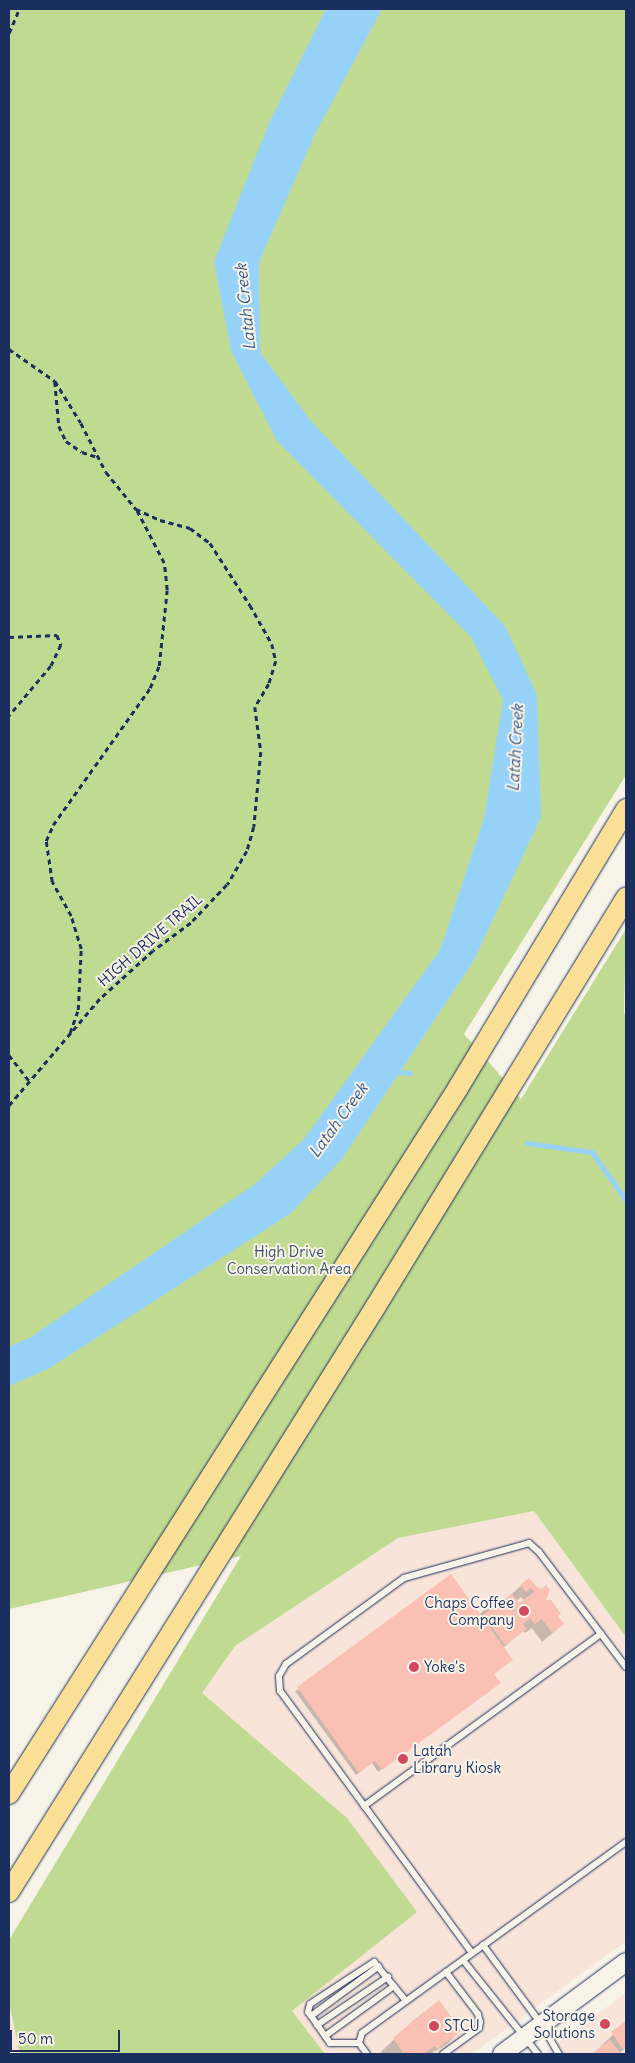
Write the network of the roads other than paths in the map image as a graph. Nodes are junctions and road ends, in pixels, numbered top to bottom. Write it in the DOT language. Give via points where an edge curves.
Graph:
graph roads {
  1 [pos="626,809"];
  2 [pos="626,898"];
  3 [pos="601,1634"];
  4 [pos="626,1667"];
  5 [pos="9,1794"];
  6 [pos="364,1806"];
  7 [pos="626,1842"];
  8 [pos="9,1892"];
  9 [pos="483,1944"];
  10 [pos="472,1953"];
  11 [pos="463,1960"];
  12 [pos="626,1962"];
  13 [pos="379,1966"];
  14 [pos="446,1972"];
  15 [pos="388,1977"];
  16 [pos="394,1986"];
  17 [pos="406,2001"];
  18 [pos="311,2016"];
  19 [pos="317,2025"];
  20 [pos="542,2025"];
  21 [pos="325,2036"];
  22 [pos="523,2038"];
  23 [pos="359,2042"];
  24 [pos="367,2054"];
  25 [pos="443,2054"];
  26 [pos="502,2054"];
  27 [pos="538,2054"];
  28 [pos="559,2054"];
  1 -- 5 [label="highway" via="458,1088"];
  2 -- 8 [label="highway" via="376,1306"];
  3 -- 4 [label="lane"];
  3 -- 6 [label="lane"];
  3 -- 6 [label="lane" via="529,1543 404,1578 286,1664 279,1676 280,1691"];
  6 -- 10 [label="lane"];
  7 -- 9 [label="lane"];
  9 -- 10 [label="lane"];
  9 -- 20 [label="lane"];
  10 -- 11 [label="lane"];
  11 -- 14 [label="lane"];
  11 -- 22 [label="lane"];
  12 -- 20 [label="main road"];
  13 -- 15 [label="lane"];
  13 -- 18 [label="lane"];
  13 -- 18 [label="lane" via="374,1962 367,1964 310,2004 308,2012"];
  14 -- 17 [label="lane"];
  14 -- 25 [label="lane" via="478,2014 480,2022 479,2028"];
  15 -- 16 [label="lane"];
  15 -- 19 [label="lane"];
  16 -- 17 [label="lane"];
  16 -- 21 [label="lane"];
  17 -- 23 [label="lane" via="362,2032"];
  18 -- 19 [label="lane"];
  19 -- 21 [label="lane"];
  20 -- 22 [label="main road"];
  20 -- 28 [label="lane"];
  21 -- 23 [label="lane" via="330,2043"];
  22 -- 26 [label="main road"];
  22 -- 27 [label="lane"];
  23 -- 24 [label="lane"];
}
